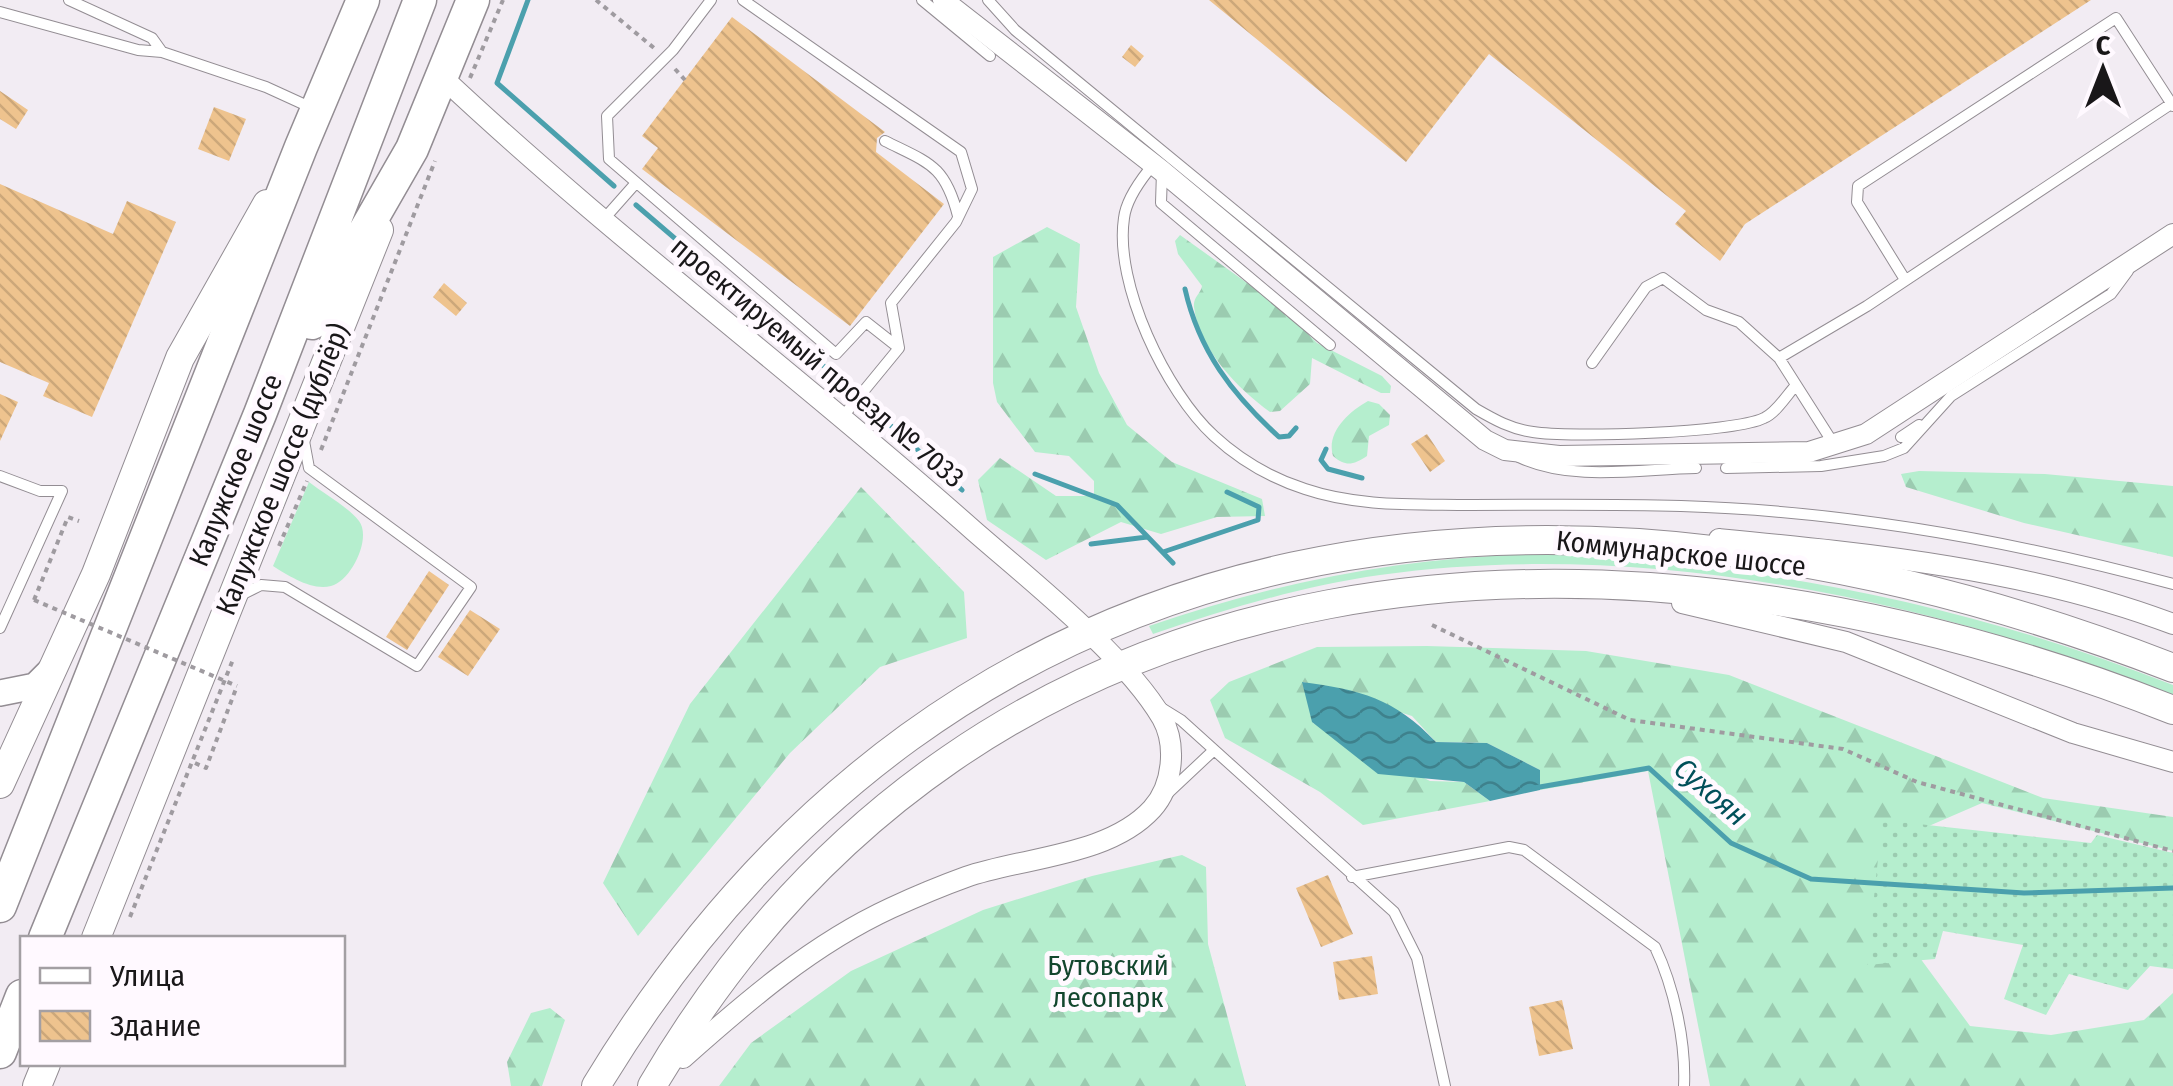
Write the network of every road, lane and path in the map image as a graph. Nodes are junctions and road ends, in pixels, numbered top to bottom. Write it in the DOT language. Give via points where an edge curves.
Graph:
graph roads {
  1 [pos="70,0"];
  2 [pos="420,0"];
  3 [pos="473,0"];
  4 [pos="596,0"];
  5 [pos="711,0"];
  6 [pos="743,0"];
  7 [pos="922,0"];
  8 [pos="943,0"];
  9 [pos="988,0"];
  10 [pos="359,2"];
  11 [pos="91,3"];
  12 [pos="963,9"];
  13 [pos="0,12"];
  14 [pos="162,52"];
  15 [pos="990,56"];
  16 [pos="665,57"];
  17 [pos="441,76"];
  18 [pos="2172,105"];
  19 [pos="316,110"];
  20 [pos="885,140"];
  21 [pos="301,147"];
  22 [pos="412,149"];
  23 [pos="1155,171"];
  24 [pos="635,184"];
  25 [pos="958,217"];
  26 [pos="604,219"];
  27 [pos="2173,234"];
  28 [pos="2134,262"];
  29 [pos="1904,278"];
  30 [pos="1330,346"];
  31 [pos="899,348"];
  32 [pos="1780,358"];
  33 [pos="1592,364"];
  34 [pos="1796,385"];
  35 [pos="260,414"];
  36 [pos="844,415"];
  37 [pos="1928,419"];
  38 [pos="300,423"];
  39 [pos="1503,425"];
  40 [pos="1901,437"];
  41 [pos="1485,440"];
  42 [pos="1835,447"];
  43 [pos="1505,450"];
  44 [pos="1696,468"];
  45 [pos="1726,468"];
  46 [pos="0,476"];
  47 [pos="80,522"];
  48 [pos="1556,538"];
  49 [pos="1567,582"];
  50 [pos="2173,584"];
  51 [pos="228,604"];
  52 [pos="2167,622"];
  53 [pos="1432,625"];
  54 [pos="0,628"];
  55 [pos="1086,634"];
  56 [pos="58,660"];
  57 [pos="1121,668"];
  58 [pos="2173,668"];
  59 [pos="0,693"];
  60 [pos="1150,700"];
  61 [pos="2173,710"];
  62 [pos="1214,750"];
  63 [pos="2173,762"];
  64 [pos="195,763"];
  65 [pos="1,781"];
  66 [pos="1156,804"];
  67 [pos="2173,851"];
  68 [pos="1352,877"];
  69 [pos="1,903"];
  70 [pos="47,936"];
  71 [pos="97,936"];
  72 [pos="20,1001"];
  73 [pos="0,1052"];
  74 [pos="596,1086"];
  75 [pos="652,1086"];
  76 [pos="1445,1086"];
  77 [pos="1684,1086"];
  1 -- 11 [label="lane"];
  2 -- 35 [label="highway, Калужское шоссе"];
  3 -- 17 [label="highway, Калужское шоссе (дублёр)"];
  4 -- 16 [label="path"];
  5 -- 16 [label="lane"];
  6 -- 25 [label="lane" via="961,152 972,189"];
  7 -- 15 [label="lane"];
  8 -- 12 [label="street"];
  9 -- 39 [label="lane" via="1476,410"];
  10 -- 19 [label="highway, Калужское шоссе"];
  11 -- 14 [label="lane" via="152,38"];
  12 -- 23 [label="street"];
  13 -- 14 [label="lane"];
  14 -- 19 [label="lane"];
  16 -- 24 [label="lane" via="607,116 609,158"];
  17 -- 22 [label="highway, Калужское шоссе (дублёр)"];
  17 -- 26 [label="street, проектируемый проезд № 7033"];
  18 -- 29 [label="lane"];
  18 -- 29 [label="lane" via="2116,18 1858,186 1856,202"];
  19 -- 21 [label="highway, Калужское шоссе"];
  20 -- 25 [label="lane" via="935,166 949,181"];
  21 -- 56 [label="main road" via="180,358"];
  21 -- 69 [label="highway, Калужское шоссе"];
  22 -- 35 [label="highway"];
  22 -- 38 [label="main road, Калужское шоссе (дублёр)"];
  23 -- 30 [label="lane" via="1161,203"];
  23 -- 41 [label="street"];
  23 -- 50 [label="lane" via="1126,208 1123,233 1158,359 1213,435 1284,481 1362,502 1680,506 1846,519 2004,544"];
  24 -- 26 [label="lane"];
  24 -- 31 [label="lane" via="836,354 866,322"];
  25 -- 31 [label="lane" via="891,303"];
  26 -- 36 [label="street, проектируемый проезд № 7033"];
  27 -- 28 [label="street"];
  28 -- 37 [label="lane" via="2111,294 1951,396"];
  28 -- 42 [label="street" via="1866,434"];
  29 -- 32 [label="lane"];
  31 -- 36 [label="lane"];
  32 -- 33 [label="lane" via="1739,322 1706,310 1664,278 1646,288"];
  32 -- 34 [label="lane"];
  34 -- 39 [label="lane" via="1766,418 1740,425 1535,433"];
  34 -- 42 [label="lane"];
  35 -- 70 [label="highway, Калужское шоссе"];
  36 -- 55 [label="street, проектируемый проезд № 7033"];
  37 -- 40 [label="lane"];
  37 -- 45 [label="lane" via="1904,448 1884,456 1821,466"];
  38 -- 51 [label="main road, Калужское шоссе (дублёр)"];
  38 -- 51 [label="lane" via="309,468 470,588 417,666 286,588 261,585"];
  39 -- 41 [label="lane"];
  41 -- 43 [label="street"];
  42 -- 43 [label="street" via="1558,456"];
  43 -- 44 [label="lane" via="1539,467 1580,471"];
  46 -- 54 [label="lane" via="40,491 62,491"];
  47 -- 64 [label="path, bridge" via="68,517 34,600 236,686 206,768"];
  48 -- 52 [label="street" via="1714,538 1908,560 2073,591"];
  48 -- 55 [label="main road, Коммунарское шоссе" via="1452,541 1300,563"];
  48 -- 58 [label="main road, Коммунарское шоссе" via="1688,548 1889,581 2012,611"];
  49 -- 57 [label="main road, Коммунарское шоссе" via="1453,585 1346,599 1223,629"];
  49 -- 61 [label="main road, Коммунарское шоссе" via="1679,588 1884,619 2003,648"];
  49 -- 63 [label="street" via="1803,629 2074,733"];
  51 -- 71 [label="main road, Калужское шоссе (дублёр)"];
  53 -- 67 [label="path" via="1630,720 1843,749 1917,782"];
  55 -- 57 [label="street, проектируемый проезд № 7033"];
  55 -- 74 [label="main road, Коммунарское шоссе" via="936,716 812,814 710,922"];
  56 -- 59 [label="street" via="35,686"];
  56 -- 65 [label="main road"];
  57 -- 60 [label="street, проектируемый проезд № 7033"];
  57 -- 75 [label="main road, Коммунарское шоссе" via="1040,704 958,754 843,845 729,966"];
  60 -- 62 [label="lane"];
  60 -- 66 [label="street, проектируемый проезд № 7033" via="1170,742 1166,788"];
  62 -- 66 [label="lane"];
  62 -- 68 [label="lane"];
  66 -- 75 [label="street" via="1137,824 1109,838 966,877 832,940 749,1000"];
  68 -- 76 [label="lane" via="1394,912 1417,958"];
  68 -- 77 [label="lane" via="1509,847 1524,850 1655,947 1666,970"];
  72 -- 73 [label="highway"];
}
